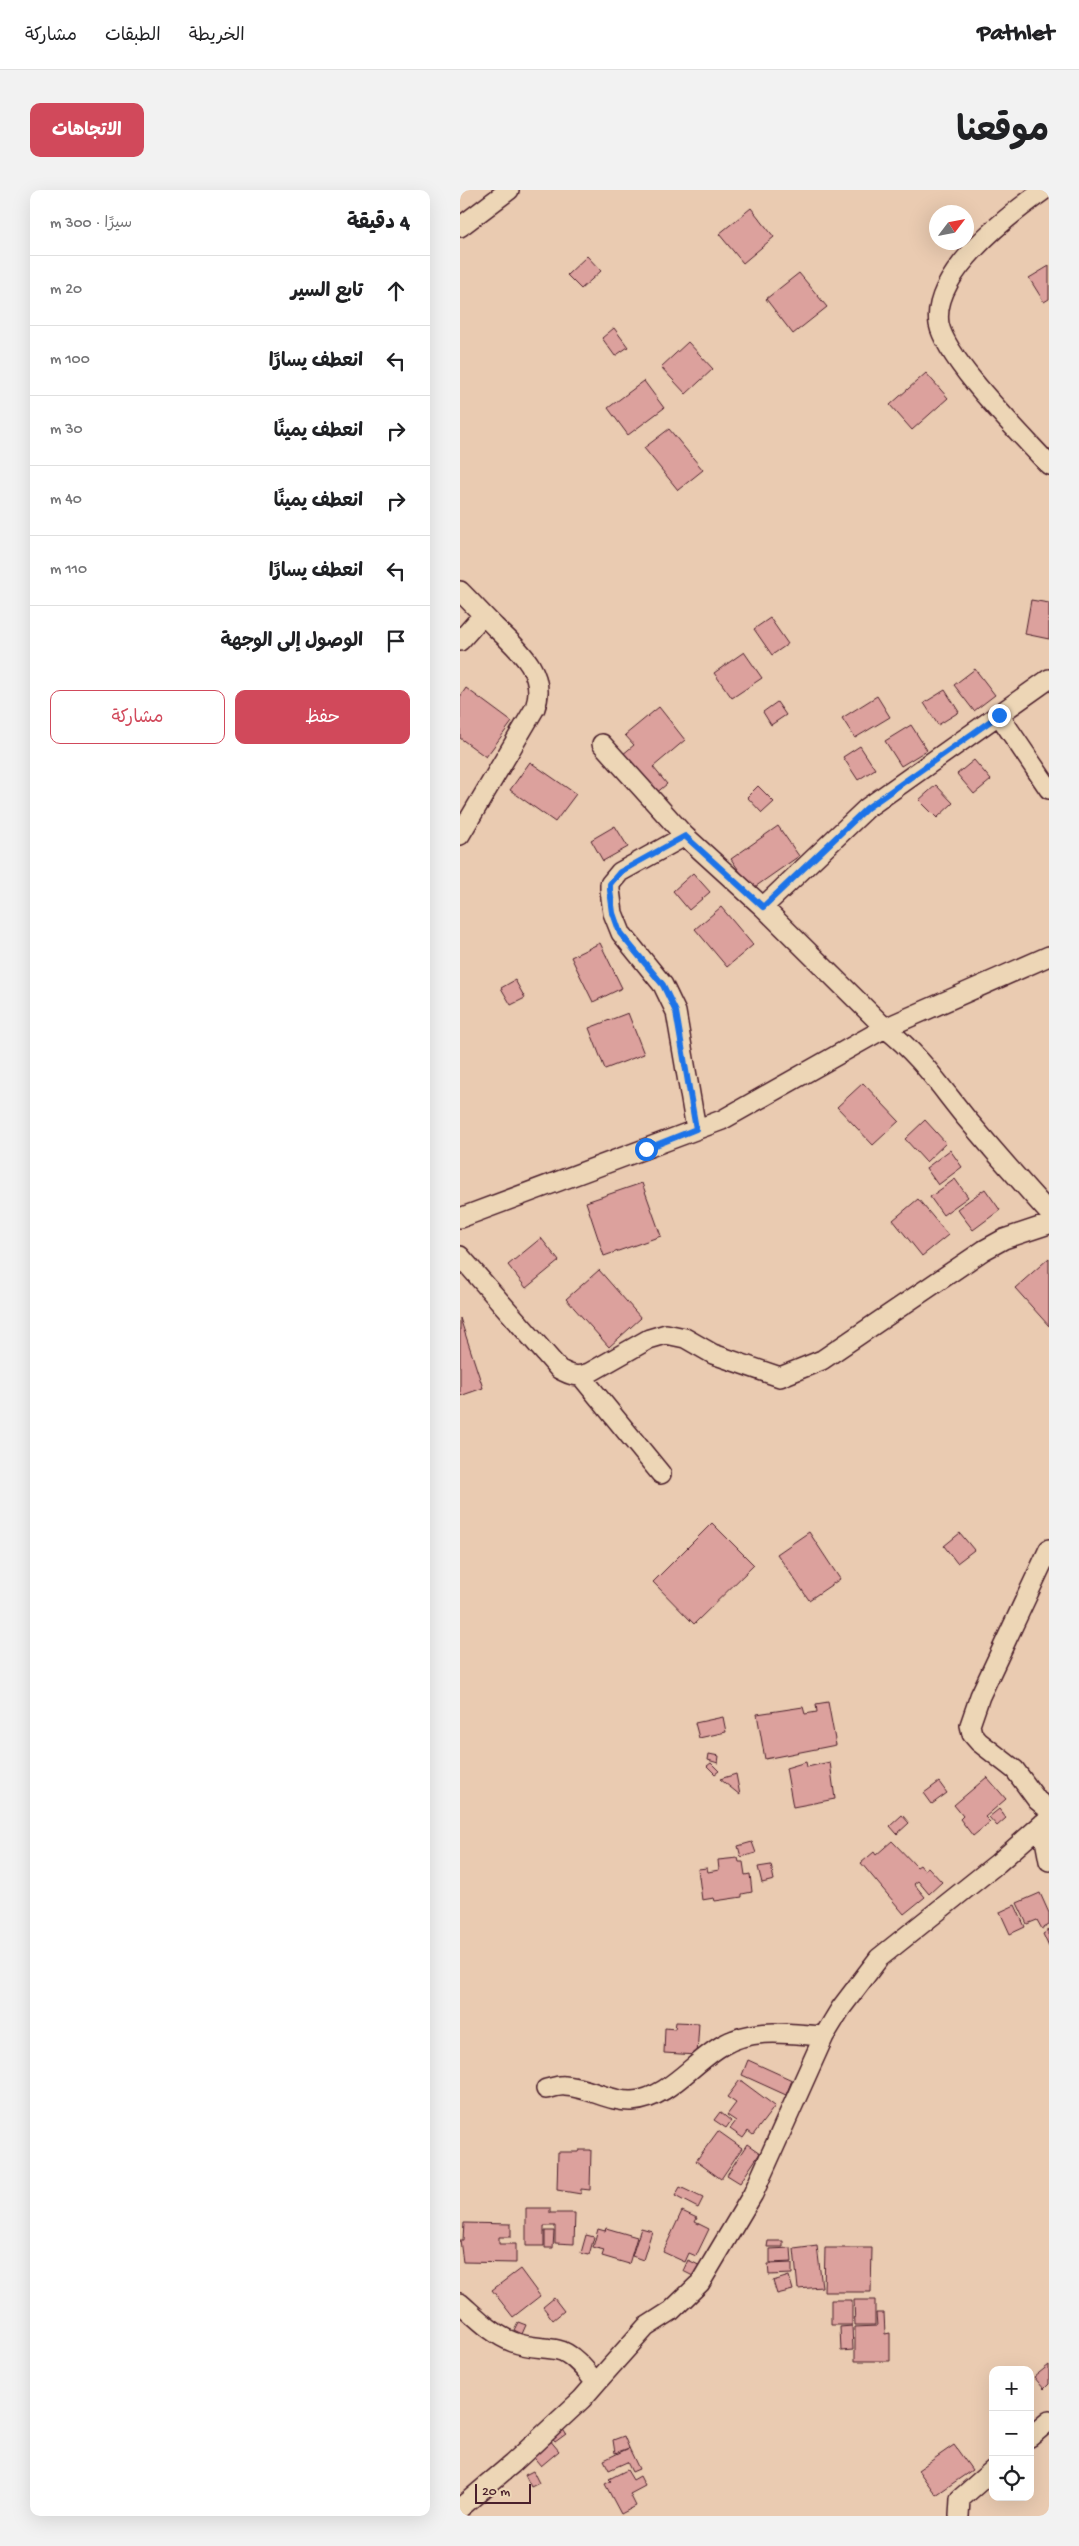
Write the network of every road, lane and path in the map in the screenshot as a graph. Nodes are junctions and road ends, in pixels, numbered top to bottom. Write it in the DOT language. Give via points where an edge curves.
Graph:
graph roads {
  1 [pos="509,190"];
  2 [pos="1044,190"];
  3 [pos="460,227"];
  4 [pos="1049,465"];
  5 [pos="460,591"];
  6 [pos="483,615"];
  7 [pos="460,642"];
  8 [pos="1049,679"];
  9 [pos="999,715"];
  10 [pos="602,744"];
  11 [pos="1049,789"];
  12 [pos="460,835"];
  13 [pos="685,836"];
  14 [pos="763,907"];
  15 [pos="1049,956"];
  16 [pos="885,1028"];
  17 [pos="696,1129"];
  18 [pos="1049,1213"];
  19 [pos="460,1218"];
  20 [pos="1049,1224"];
  21 [pos="460,1256"];
  22 [pos="581,1376"];
  23 [pos="661,1474"];
  24 [pos="1049,1548"];
  25 [pos="1047,1817"];
  26 [pos="1049,1861"];
  27 [pos="824,2036"];
  28 [pos="546,2089"];
  29 [pos="460,2304"];
  30 [pos="596,2383"];
  31 [pos="1049,2421"];
  32 [pos="1034,2434"];
  33 [pos="989,2474"];
  34 [pos="460,2508"];
  35 [pos="959,2516"];
  1 -- 3 [label="street"];
  2 -- 4 [label="street" via="979,243 955,273 939,315 944,337 952,352"];
  5 -- 6 [label="street"];
  6 -- 7 [label="street"];
  6 -- 12 [label="street" via="531,666 536,678 537,702"];
  8 -- 9 [label="street"];
  9 -- 11 [label="street"];
  9 -- 14 [label="street" via="867,808"];
  10 -- 13 [label="street"];
  13 -- 14 [label="street"];
  13 -- 17 [label="street" via="620,872 610,884 610,890 620,933 660,980 676,1012"];
  14 -- 16 [label="street"];
  15 -- 16 [label="street"];
  16 -- 17 [label="street" via="722,1120"];
  16 -- 18 [label="street" via="928,1067 966,1118"];
  17 -- 19 [label="street"];
  20 -- 22 [label="street" via="984,1250 822,1360 780,1377 713,1354 685,1338 666,1334 649,1339"];
  21 -- 22 [label="street" via="559,1369"];
  22 -- 23 [label="street"];
  24 -- 25 [label="street" via="980,1696 970,1725 979,1742 1015,1770"];
  25 -- 26 [label="street"];
  25 -- 27 [label="street" via="963,1892 879,1958"];
  27 -- 28 [label="street" via="770,2032 742,2038 722,2045 649,2097 632,2101 564,2086"];
  27 -- 30 [label="street" via="752,2194 700,2283 671,2311 646,2326"];
  29 -- 30 [label="street" via="494,2333 511,2342 567,2354"];
  30 -- 34 [label="street" via="512,2464"];
  31 -- 32 [label="street"];
  33 -- 35 [label="street" via="960,2499"];
}
